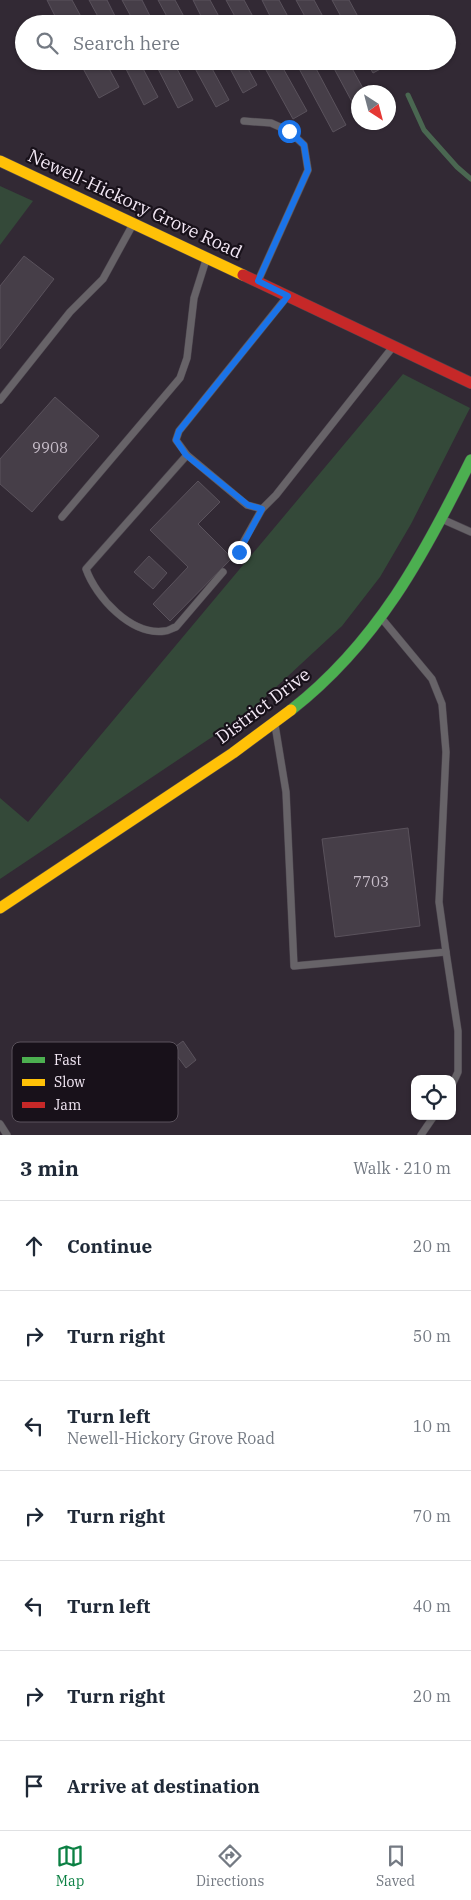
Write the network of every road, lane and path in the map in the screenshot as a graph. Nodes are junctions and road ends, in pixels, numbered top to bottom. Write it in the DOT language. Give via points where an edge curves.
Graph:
graph roads {
  1 [pos="244,121"];
  2 [pos="0,161"];
  3 [pos="134,223"];
  4 [pos="207,257"];
  5 [pos="258,281"];
  6 [pos="288,296"];
  7 [pos="394,346"];
  8 [pos="471,383"];
  9 [pos="0,400"];
  10 [pos="186,455"];
  11 [pos="471,460"];
  12 [pos="262,509"];
  13 [pos="62,517"];
  14 [pos="441,519"];
  15 [pos="471,532"];
  16 [pos="235,557"];
  17 [pos="223,572"];
  18 [pos="381,618"];
  19 [pos="275,723"];
  20 [pos="0,908"];
  21 [pos="446,952"];
  22 [pos="456,1076"];
  23 [pos="431,1120"];
  24 [pos="0,1124"];
  25 [pos="7,1135"];
  26 [pos="421,1135"];
  1 -- 5 [label="lane" via="270,123 289,131 304,145 308,170"];
  2 -- 3 [label="street, Newell-Hickory Grove Road"];
  3 -- 4 [label="street, Newell-Hickory Grove Road"];
  3 -- 9 [label="lane" via="103,279 70,312"];
  4 -- 5 [label="street, Newell-Hickory Grove Road"];
  4 -- 13 [label="lane" via="194,298 187,358 180,378"];
  5 -- 6 [label="street, Newell-Hickory Grove Road"];
  6 -- 7 [label="street, Newell-Hickory Grove Road"];
  6 -- 10 [label="lane" via="179,431 176,440"];
  7 -- 8 [label="street, Newell-Hickory Grove Road"];
  7 -- 12 [label="lane"];
  10 -- 12 [label="lane" via="248,505"];
  10 -- 17 [label="lane" via="86,569 99,595 118,614 148,630 164,631 176,627"];
  11 -- 14 [label="street, District Drive"];
  12 -- 16 [label="lane"];
  14 -- 15 [label="lane"];
  14 -- 18 [label="street, District Drive" via="419,562"];
  18 -- 19 [label="street, District Drive" via="340,667"];
  18 -- 21 [label="lane" via="432,679 442,704 446,752 439,902"];
  19 -- 20 [label="street, District Drive"];
  19 -- 21 [label="lane" via="286,792 294,966"];
  21 -- 22 [label="lane" via="458,1031"];
  23 -- 26 [label="lane"];
  24 -- 25 [label="lane"];
}
